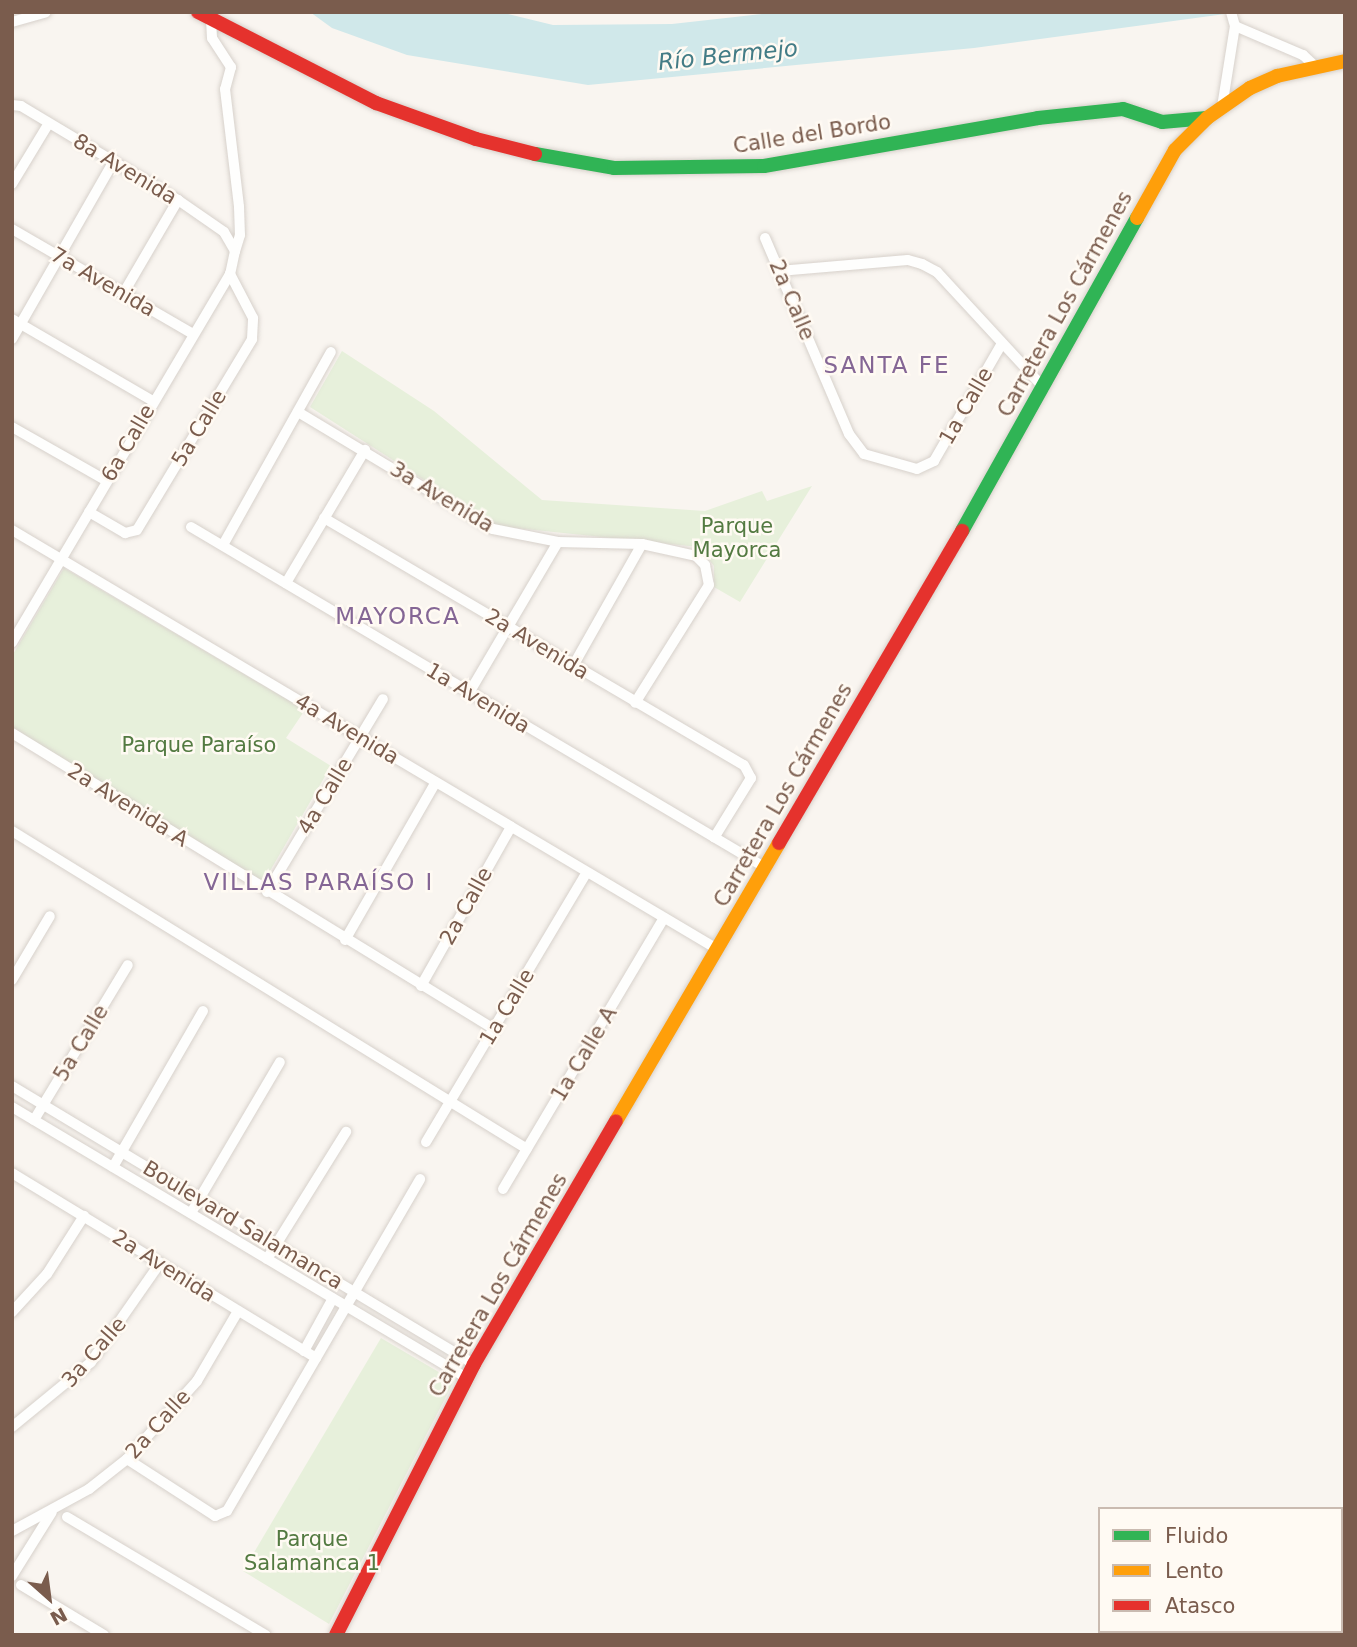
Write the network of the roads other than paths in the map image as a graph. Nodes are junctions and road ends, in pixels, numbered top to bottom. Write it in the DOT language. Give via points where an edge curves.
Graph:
graph roads {
  1 [pos="46,12"];
  2 [pos="1231,13"];
  3 [pos="204,16"];
  4 [pos="12,22"];
  5 [pos="1236,26"];
  6 [pos="1345,61"];
  7 [pos="1315,66"];
  8 [pos="12,105"];
  9 [pos="1222,107"];
  10 [pos="1207,118"];
  11 [pos="1162,122"];
  12 [pos="49,123"];
  13 [pos="1175,150"];
  14 [pos="113,163"];
  15 [pos="12,184"];
  16 [pos="178,200"];
  17 [pos="12,229"];
  18 [pos="765,238"];
  19 [pos="234,247"];
  20 [pos="60,257"];
  21 [pos="779,271"];
  22 [pos="230,274"];
  23 [pos="123,294"];
  24 [pos="17,321"];
  25 [pos="193,334"];
  26 [pos="12,339"];
  27 [pos="1002,343"];
  28 [pos="331,352"];
  29 [pos="1044,388"];
  30 [pos="153,401"];
  31 [pos="298,412"];
  32 [pos="12,427"];
  33 [pos="365,450"];
  34 [pos="927,468"];
  35 [pos="107,481"];
  36 [pos="89,512"];
  37 [pos="324,518"];
  38 [pos="191,527"];
  39 [pos="12,530"];
  40 [pos="558,542"];
  41 [pos="642,544"];
  42 [pos="223,545"];
  43 [pos="62,559"];
  44 [pos="286,583"];
  45 [pos="508,627"];
  46 [pos="12,642"];
  47 [pos="573,666"];
  48 [pos="469,693"];
  49 [pos="383,699"];
  50 [pos="635,703"];
  51 [pos="12,733"];
  52 [pos="361,737"];
  53 [pos="436,782"];
  54 [pos="511,827"];
  55 [pos="12,831"];
  56 [pos="715,838"];
  57 [pos="766,868"];
  58 [pos="587,872"];
  59 [pos="267,892"];
  60 [pos="50,916"];
  61 [pos="664,918"];
  62 [pos="345,940"];
  63 [pos="717,949"];
  64 [pos="128,965"];
  65 [pos="12,980"];
  66 [pos="421,986"];
  67 [pos="203,1011"];
  68 [pos="494,1029"];
  69 [pos="280,1062"];
  70 [pos="12,1086"];
  71 [pos="450,1103"];
  72 [pos="43,1104"];
  73 [pos="12,1107"];
  74 [pos="34,1120"];
  75 [pos="345,1132"];
  76 [pos="426,1142"];
  77 [pos="527,1149"];
  78 [pos="121,1151"];
  79 [pos="113,1167"];
  80 [pos="12,1172"];
  81 [pos="420,1178"];
  82 [pos="503,1189"];
  83 [pos="199,1198"];
  84 [pos="191,1213"];
  85 [pos="84,1216"];
  86 [pos="276,1245"];
  87 [pos="267,1259"];
  88 [pos="160,1264"];
  89 [pos="355,1292"];
  90 [pos="333,1298"];
  91 [pos="346,1306"];
  92 [pos="238,1311"];
  93 [pos="12,1312"];
  94 [pos="304,1351"];
  95 [pos="316,1358"];
  96 [pos="474,1364"];
  97 [pos="467,1378"];
  98 [pos="12,1427"];
  99 [pos="128,1459"];
  100 [pos="52,1512"];
  101 [pos="67,1517"];
  102 [pos="12,1531"];
  103 [pos="12,1549"];
  104 [pos="24,1556"];
  105 [pos="12,1576"];
  106 [pos="21,1585"];
  107 [pos="104,1635"];
  108 [pos="266,1635"];
  109 [pos="336,1635"];
  1 -- 4 [label="street"];
  2 -- 5 [label="street"];
  3 -- 11 [label="main road, Calle del Bordo" via="376,103 476,139 573,163 614,168 764,166 1038,118 1123,109"];
  3 -- 19 [label="street, 6a Calle" via="231,67 225,89 240,234"];
  5 -- 7 [label="street" via="1303,55"];
  5 -- 9 [label="street"];
  6 -- 7 [label="main road, Carretera Los Cármenes"];
  7 -- 9 [label="main road, Carretera Los Cármenes" via="1250,88"];
  8 -- 12 [label="street, 8a Avenida"];
  9 -- 10 [label="main road, Carretera Los Cármenes"];
  10 -- 11 [label="main road, Calle del Bordo"];
  10 -- 13 [label="main road, Carretera Los Cármenes"];
  11 -- 13 [label="main road" via="1171,132"];
  12 -- 14 [label="street, 8a Avenida"];
  12 -- 15 [label="street"];
  13 -- 29 [label="main road, Carretera Los Cármenes"];
  14 -- 16 [label="street, 8a Avenida"];
  14 -- 20 [label="street"];
  16 -- 19 [label="street, 8a Avenida" via="224,232"];
  16 -- 23 [label="street"];
  17 -- 20 [label="street, 7a Avenida"];
  18 -- 21 [label="street, 2a Calle"];
  19 -- 22 [label="street, 6a Calle"];
  20 -- 23 [label="street, 7a Avenida"];
  20 -- 24 [label="street"];
  21 -- 27 [label="street" via="908,260 937,272"];
  21 -- 34 [label="street, 2a Calle" via="857,446 864,454 916,470"];
  22 -- 25 [label="street, 6a Calle"];
  22 -- 36 [label="street, 5a Calle" via="253,318 253,339 136,530 124,533"];
  23 -- 25 [label="street, 7a Avenida"];
  24 -- 26 [label="street"];
  24 -- 30 [label="street"];
  25 -- 30 [label="street, 6a Calle"];
  27 -- 29 [label="street"];
  27 -- 34 [label="street, 1a Calle"];
  28 -- 31 [label="street"];
  29 -- 57 [label="main road, Carretera Los Cármenes"];
  30 -- 35 [label="street, 6a Calle"];
  31 -- 33 [label="street, 3a Avenida"];
  31 -- 42 [label="street"];
  32 -- 35 [label="street"];
  33 -- 37 [label="street"];
  33 -- 40 [label="street, 3a Avenida" via="493,529"];
  35 -- 36 [label="street, 6a Calle"];
  36 -- 43 [label="street, 6a Calle"];
  37 -- 44 [label="street"];
  37 -- 45 [label="street, 2a Avenida"];
  38 -- 42 [label="street, 1a Avenida"];
  39 -- 43 [label="street, 4a Avenida"];
  40 -- 41 [label="street, 3a Avenida"];
  40 -- 45 [label="street"];
  41 -- 47 [label="street"];
  41 -- 50 [label="street, 3a Avenida" via="696,556 709,578"];
  42 -- 44 [label="street, 1a Avenida"];
  43 -- 46 [label="street, 6a Calle"];
  43 -- 52 [label="street, 4a Avenida"];
  44 -- 48 [label="street, 1a Avenida"];
  45 -- 47 [label="street, 2a Avenida"];
  45 -- 48 [label="street"];
  47 -- 50 [label="street, 2a Avenida"];
  48 -- 56 [label="street, 1a Avenida"];
  49 -- 52 [label="street, 4a Calle"];
  50 -- 56 [label="street, 2a Avenida" via="748,771 751,778"];
  51 -- 59 [label="street, 2a Avenida A"];
  52 -- 53 [label="street, 4a Avenida"];
  52 -- 59 [label="street, 4a Calle"];
  53 -- 54 [label="street, 4a Avenida"];
  53 -- 62 [label="street"];
  54 -- 58 [label="street, 4a Avenida"];
  54 -- 66 [label="street, 2a Calle"];
  55 -- 71 [label="street"];
  56 -- 57 [label="street, 1a Avenida"];
  57 -- 63 [label="main road, Carretera Los Cármenes"];
  58 -- 61 [label="street, 4a Avenida"];
  58 -- 68 [label="street, 1a Calle"];
  59 -- 62 [label="street, 2a Avenida A"];
  60 -- 65 [label="street"];
  61 -- 63 [label="street, 4a Avenida"];
  61 -- 77 [label="street, 1a Calle A"];
  62 -- 66 [label="street, 2a Avenida A"];
  63 -- 96 [label="main road, Carretera Los Cármenes"];
  64 -- 72 [label="street, 5a Calle"];
  66 -- 68 [label="street, 2a Avenida A"];
  67 -- 78 [label="street"];
  68 -- 71 [label="street, 1a Calle"];
  69 -- 83 [label="street"];
  70 -- 72 [label="street, Boulevard Salamanca"];
  71 -- 76 [label="street, 1a Calle"];
  71 -- 77 [label="street"];
  72 -- 74 [label="street, 5a Calle"];
  72 -- 78 [label="street, Boulevard Salamanca"];
  73 -- 74 [label="street, Boulevard Salamanca"];
  74 -- 79 [label="street, Boulevard Salamanca"];
  75 -- 86 [label="street"];
  77 -- 82 [label="street, 1a Calle A"];
  78 -- 79 [label="street"];
  78 -- 83 [label="street, Boulevard Salamanca"];
  79 -- 84 [label="street, Boulevard Salamanca"];
  80 -- 85 [label="street, 2a Avenida"];
  81 -- 89 [label="street"];
  83 -- 84 [label="street"];
  83 -- 86 [label="street, Boulevard Salamanca"];
  84 -- 87 [label="street, Boulevard Salamanca"];
  85 -- 88 [label="street, 2a Avenida"];
  85 -- 93 [label="street" via="47,1275"];
  86 -- 87 [label="street"];
  86 -- 89 [label="street, Boulevard Salamanca"];
  87 -- 90 [label="street, Boulevard Salamanca"];
  88 -- 92 [label="street, 2a Avenida"];
  88 -- 98 [label="street, 3a Calle" via="91,1362"];
  89 -- 91 [label="street"];
  89 -- 96 [label="street, Boulevard Salamanca"];
  90 -- 91 [label="street, Boulevard Salamanca"];
  90 -- 94 [label="street"];
  91 -- 95 [label="street"];
  91 -- 97 [label="street, Boulevard Salamanca"];
  92 -- 94 [label="street, 2a Avenida"];
  92 -- 99 [label="street, 2a Calle" via="197,1381"];
  94 -- 95 [label="street, 2a Avenida"];
  95 -- 99 [label="street" via="227,1511 215,1516"];
  96 -- 97 [label="main road, Carretera Los Cármenes"];
  97 -- 109 [label="main road, Carretera Los Cármenes"];
  99 -- 100 [label="street, 2a Calle"];
  100 -- 102 [label="street, 2a Calle"];
  100 -- 104 [label="street, 2a Calle"];
  101 -- 108 [label="street"];
  103 -- 104 [label="street"];
  104 -- 105 [label="street, 2a Calle"];
  106 -- 107 [label="street"];
}
